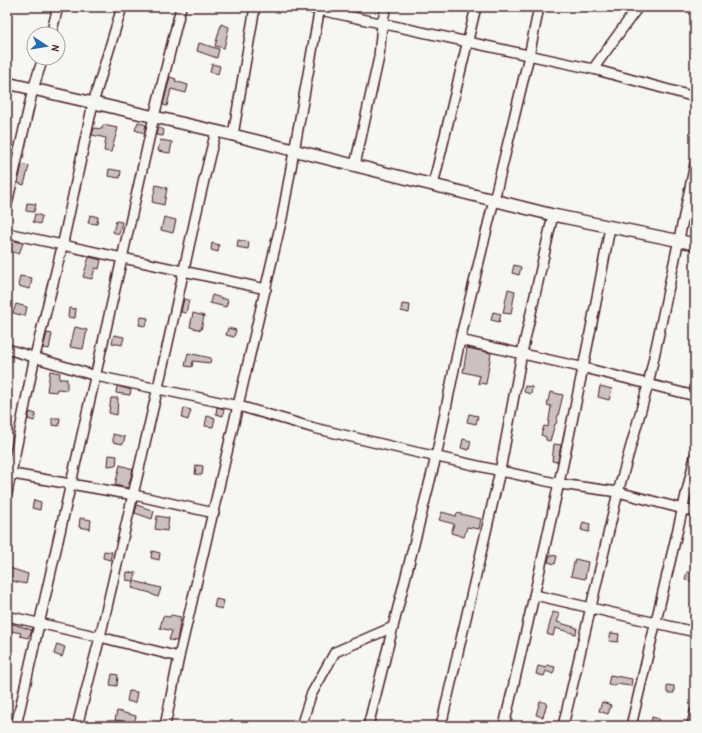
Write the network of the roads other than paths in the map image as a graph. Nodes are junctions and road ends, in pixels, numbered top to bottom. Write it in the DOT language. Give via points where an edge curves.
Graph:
graph roads {
  1 [pos="58,7"];
  2 [pos="122,7"];
  3 [pos="181,7"];
  4 [pos="255,7"];
  5 [pos="306,7"];
  6 [pos="386,7"];
  7 [pos="476,7"];
  8 [pos="539,7"];
  9 [pos="638,7"];
  10 [pos="319,9"];
  11 [pos="382,24"];
  12 [pos="52,26"];
  13 [pos="469,43"];
  14 [pos="529,56"];
  15 [pos="40,66"];
  16 [pos="592,69"];
  17 [pos="7,83"];
  18 [pos="33,89"];
  19 [pos="695,97"];
  20 [pos="93,103"];
  21 [pos="154,117"];
  22 [pos="216,131"];
  23 [pos="234,135"];
  24 [pos="294,150"];
  25 [pos="695,164"];
  26 [pos="355,165"];
  27 [pos="433,185"];
  28 [pos="493,200"];
  29 [pos="7,204"];
  30 [pos="553,215"];
  31 [pos="610,227"];
  32 [pos="7,234"];
  33 [pos="678,240"];
  34 [pos="695,244"];
  35 [pos="62,247"];
  36 [pos="123,258"];
  37 [pos="184,270"];
  38 [pos="266,289"];
  39 [pos="460,340"];
  40 [pos="7,349"];
  41 [pos="522,353"];
  42 [pos="35,356"];
  43 [pos="585,368"];
  44 [pos="96,376"];
  45 [pos="648,385"];
  46 [pos="158,388"];
  47 [pos="695,396"];
  48 [pos="239,406"];
  49 [pos="436,457"];
  50 [pos="695,457"];
  51 [pos="500,471"];
  52 [pos="9,474"];
  53 [pos="71,484"];
  54 [pos="560,484"];
  55 [pos="618,492"];
  56 [pos="7,493"];
  57 [pos="134,495"];
  58 [pos="684,509"];
  59 [pos="695,512"];
  60 [pos="214,513"];
  61 [pos="535,595"];
  62 [pos="590,608"];
  63 [pos="7,616"];
  64 [pos="656,622"];
  65 [pos="38,625"];
  66 [pos="393,627"];
  67 [pos="695,632"];
  68 [pos="100,637"];
  69 [pos="179,658"];
  70 [pos="695,712"];
  71 [pos="16,726"];
  72 [pos="77,726"];
  73 [pos="165,726"];
  74 [pos="301,726"];
  75 [pos="368,726"];
  76 [pos="442,726"];
  77 [pos="504,726"];
  78 [pos="563,726"];
  79 [pos="631,726"];
  80 [pos="692,726"];
  1 -- 12 [label="street"];
  2 -- 20 [label="street"];
  3 -- 21 [label="street"];
  4 -- 23 [label="street"];
  5 -- 10 [label="street"];
  6 -- 11 [label="street"];
  7 -- 13 [label="street"];
  8 -- 14 [label="street"];
  9 -- 16 [label="street"];
  10 -- 11 [label="street"];
  10 -- 24 [label="street"];
  11 -- 13 [label="street"];
  11 -- 26 [label="street" via="379,57"];
  13 -- 14 [label="street"];
  13 -- 27 [label="street"];
  14 -- 16 [label="street"];
  14 -- 28 [label="street"];
  15 -- 18 [label="street"];
  16 -- 19 [label="street"];
  17 -- 18 [label="street"];
  18 -- 20 [label="street"];
  18 -- 29 [label="street"];
  20 -- 21 [label="street"];
  20 -- 35 [label="street"];
  21 -- 22 [label="street"];
  21 -- 36 [label="street"];
  22 -- 23 [label="street"];
  22 -- 37 [label="street"];
  23 -- 24 [label="street"];
  24 -- 26 [label="street"];
  24 -- 38 [label="street"];
  25 -- 33 [label="street"];
  26 -- 27 [label="street"];
  27 -- 28 [label="street"];
  28 -- 30 [label="street"];
  28 -- 39 [label="street"];
  30 -- 31 [label="street"];
  30 -- 41 [label="street"];
  31 -- 33 [label="street"];
  31 -- 43 [label="street"];
  32 -- 35 [label="street"];
  33 -- 34 [label="street"];
  33 -- 45 [label="street"];
  35 -- 36 [label="street"];
  35 -- 42 [label="street"];
  36 -- 37 [label="street"];
  36 -- 44 [label="street"];
  37 -- 38 [label="street"];
  37 -- 46 [label="street"];
  38 -- 48 [label="street"];
  39 -- 41 [label="street"];
  39 -- 49 [label="street"];
  40 -- 42 [label="street"];
  41 -- 43 [label="street"];
  41 -- 51 [label="street"];
  42 -- 44 [label="street"];
  42 -- 52 [label="street"];
  43 -- 45 [label="street"];
  43 -- 54 [label="street"];
  44 -- 46 [label="street"];
  44 -- 53 [label="street"];
  45 -- 47 [label="street"];
  45 -- 55 [label="street"];
  46 -- 48 [label="street"];
  46 -- 57 [label="street"];
  48 -- 49 [label="street" via="314,428"];
  48 -- 60 [label="street"];
  49 -- 51 [label="street"];
  49 -- 66 [label="street"];
  50 -- 58 [label="street"];
  51 -- 54 [label="street"];
  51 -- 76 [label="street"];
  52 -- 53 [label="street"];
  52 -- 56 [label="street"];
  53 -- 57 [label="street"];
  53 -- 65 [label="street"];
  54 -- 55 [label="street"];
  54 -- 61 [label="street"];
  55 -- 58 [label="street"];
  55 -- 62 [label="street"];
  57 -- 60 [label="street"];
  57 -- 68 [label="street"];
  58 -- 59 [label="street"];
  58 -- 64 [label="street"];
  60 -- 69 [label="street"];
  61 -- 62 [label="street"];
  61 -- 77 [label="street"];
  62 -- 64 [label="street"];
  62 -- 78 [label="street"];
  63 -- 65 [label="street"];
  64 -- 67 [label="street"];
  64 -- 79 [label="street"];
  65 -- 68 [label="street"];
  65 -- 71 [label="street"];
  66 -- 74 [label="street" via="335,652 311,695"];
  66 -- 75 [label="street"];
  68 -- 69 [label="street"];
  68 -- 72 [label="street"];
  69 -- 73 [label="street"];
  70 -- 80 [label="street"];
}
